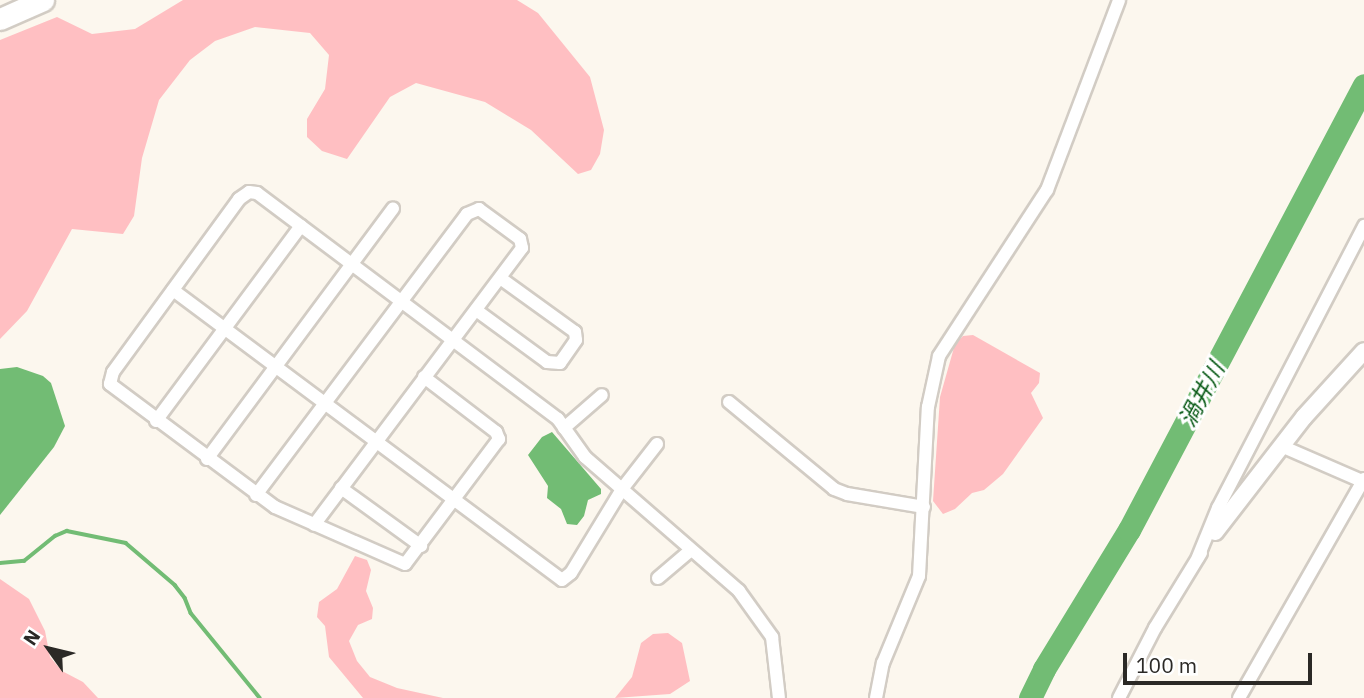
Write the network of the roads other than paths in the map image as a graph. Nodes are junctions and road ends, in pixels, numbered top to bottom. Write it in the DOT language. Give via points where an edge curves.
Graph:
graph roads {
  1 [pos="43,0"];
  2 [pos="1119,0"];
  3 [pos="0,19"];
  4 [pos="393,208"];
  5 [pos="301,226"];
  6 [pos="1364,226"];
  7 [pos="352,264"];
  8 [pos="500,278"];
  9 [pos="173,290"];
  10 [pos="401,301"];
  11 [pos="476,310"];
  12 [pos="225,329"];
  13 [pos="452,340"];
  14 [pos="1364,351"];
  15 [pos="275,366"];
  16 [pos="424,377"];
  17 [pos="602,396"];
  18 [pos="729,402"];
  19 [pos="324,403"];
  20 [pos="156,421"];
  21 [pos="565,428"];
  22 [pos="376,441"];
  23 [pos="657,444"];
  24 [pos="1282,446"];
  25 [pos="207,459"];
  26 [pos="1363,481"];
  27 [pos="341,488"];
  28 [pos="622,489"];
  29 [pos="256,495"];
  30 [pos="455,501"];
  31 [pos="924,507"];
  32 [pos="314,525"];
  33 [pos="1215,532"];
  34 [pos="421,546"];
  35 [pos="691,550"];
  36 [pos="1198,557"];
  37 [pos="658,578"];
  38 [pos="779,698"];
  39 [pos="876,698"];
  40 [pos="1119,698"];
  41 [pos="1239,698"];
  1 -- 3 [label="highway"];
  2 -- 31 [label="street" via="1046,190 939,356 928,407"];
  4 -- 7 [label="street"];
  5 -- 7 [label="street"];
  5 -- 9 [label="street" via="249,191"];
  5 -- 12 [label="street"];
  6 -- 36 [label="street" via="1218,508"];
  7 -- 10 [label="street"];
  7 -- 15 [label="street"];
  8 -- 10 [label="street" via="523,243 475,209"];
  8 -- 11 [label="street"];
  8 -- 11 [label="street" via="575,332 576,340 560,363 552,364"];
  9 -- 12 [label="street"];
  9 -- 20 [label="street" via="110,378 113,389"];
  10 -- 13 [label="street"];
  10 -- 19 [label="street"];
  11 -- 13 [label="street"];
  12 -- 15 [label="street"];
  12 -- 20 [label="street"];
  13 -- 16 [label="street"];
  13 -- 21 [label="street"];
  14 -- 24 [label="street"];
  15 -- 19 [label="street"];
  15 -- 25 [label="street"];
  16 -- 22 [label="street"];
  16 -- 30 [label="street" via="499,435 498,443"];
  17 -- 21 [label="street"];
  18 -- 31 [label="street" via="834,488"];
  19 -- 22 [label="street"];
  19 -- 29 [label="street"];
  20 -- 25 [label="street"];
  21 -- 28 [label="street" via="585,457"];
  22 -- 27 [label="street"];
  22 -- 30 [label="street"];
  23 -- 28 [label="street"];
  24 -- 26 [label="street"];
  24 -- 33 [label="street"];
  25 -- 29 [label="street"];
  26 -- 41 [label="street"];
  27 -- 32 [label="street"];
  27 -- 34 [label="street"];
  28 -- 30 [label="street" via="571,573 562,580"];
  28 -- 35 [label="street"];
  29 -- 32 [label="street"];
  30 -- 34 [label="street"];
  31 -- 39 [label="street" via="919,576 883,663"];
  32 -- 34 [label="street" via="399,564 410,561"];
  33 -- 36 [label="street"];
  35 -- 37 [label="street"];
  35 -- 38 [label="street" via="738,591 769,631"];
  36 -- 40 [label="street"];
}
